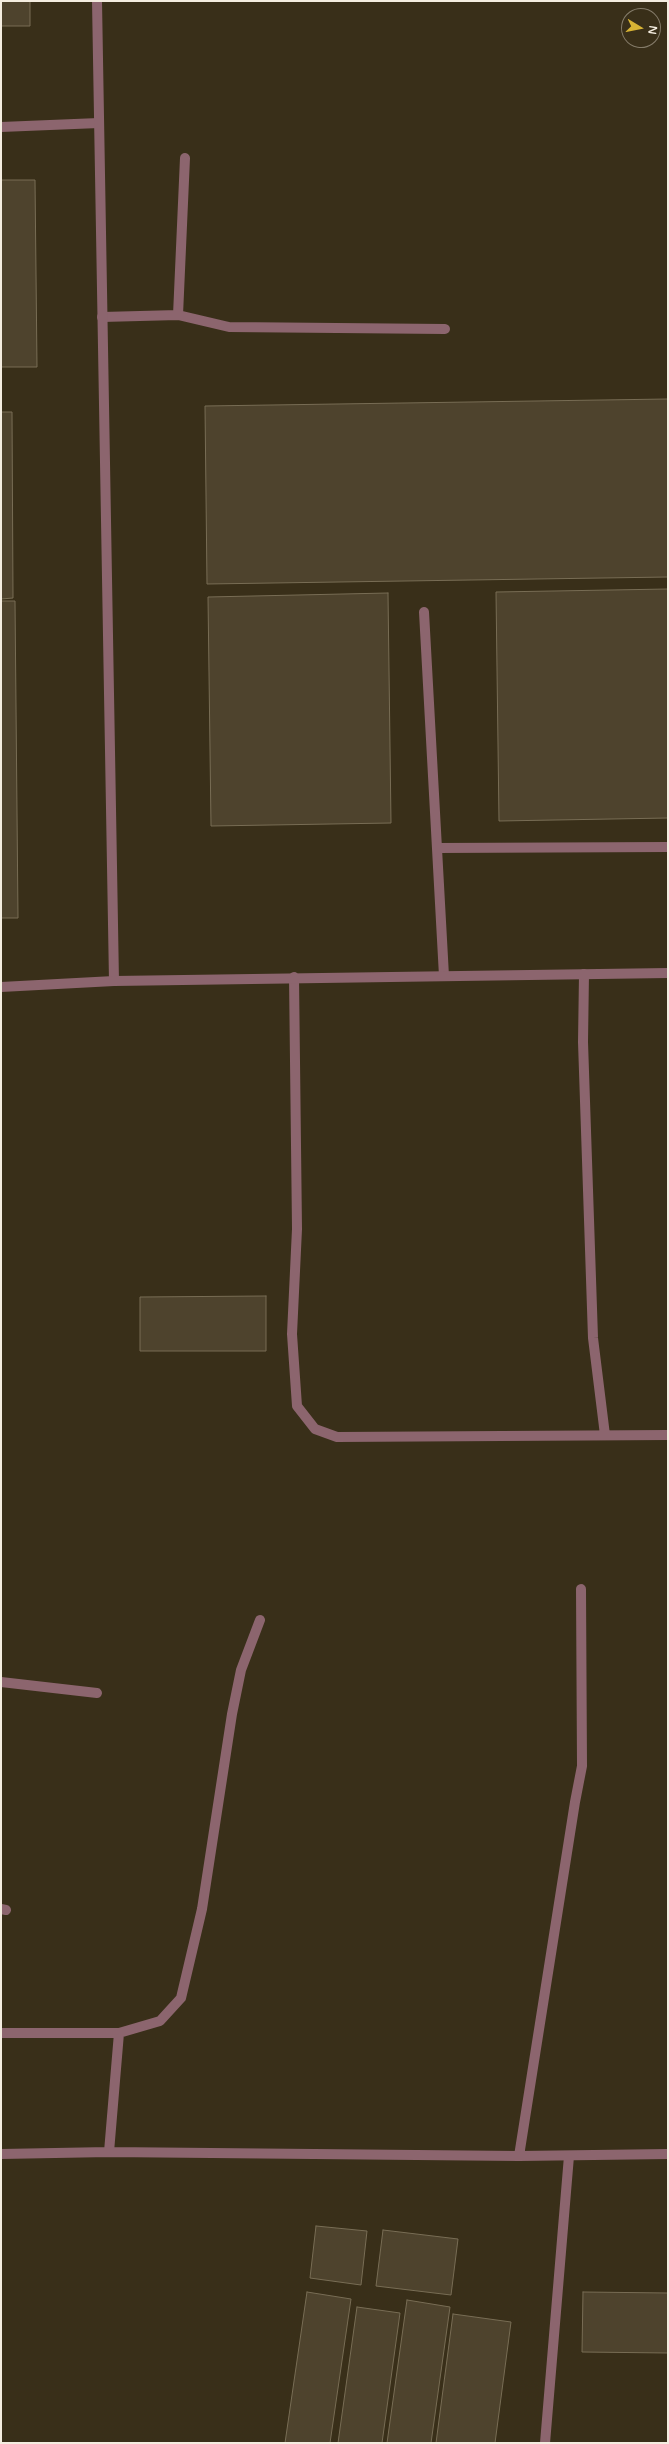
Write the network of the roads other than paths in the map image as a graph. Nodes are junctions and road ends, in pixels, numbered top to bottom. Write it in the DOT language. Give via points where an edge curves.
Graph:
graph roads {
  1 [pos="97,1"];
  2 [pos="99,123"];
  3 [pos="1,127"];
  4 [pos="185,158"];
  5 [pos="178,315"];
  6 [pos="102,317"];
  7 [pos="445,329"];
  8 [pos="424,612"];
  9 [pos="668,847"];
  10 [pos="437,848"];
  11 [pos="668,973"];
  12 [pos="584,974"];
  13 [pos="444,976"];
  14 [pos="294,978"];
  15 [pos="114,981"];
  16 [pos="1,987"];
  17 [pos="668,1434"];
  18 [pos="605,1435"];
  19 [pos="581,1589"];
  20 [pos="260,1620"];
  21 [pos="1,1682"];
  22 [pos="97,1693"];
  23 [pos="119,2032"];
  24 [pos="1,2033"];
  25 [pos="109,2152"];
  26 [pos="1,2154"];
  27 [pos="668,2154"];
  28 [pos="519,2156"];
  29 [pos="569,2156"];
  30 [pos="545,2443"];
  1 -- 2 [label="street"];
  2 -- 3 [label="street"];
  2 -- 6 [label="street"];
  4 -- 5 [label="street"];
  5 -- 6 [label="street"];
  5 -- 7 [label="street" via="229,327"];
  6 -- 15 [label="street"];
  8 -- 10 [label="street"];
  9 -- 10 [label="street"];
  10 -- 13 [label="street"];
  11 -- 12 [label="street"];
  12 -- 13 [label="street"];
  12 -- 18 [label="street" via="583,1042 593,1338"];
  13 -- 14 [label="street"];
  14 -- 15 [label="street"];
  14 -- 18 [label="street" via="297,1230 292,1334 298,1406 315,1429 337,1437"];
  15 -- 16 [label="street"];
  17 -- 18 [label="street"];
  19 -- 28 [label="street" via="582,1766"];
  20 -- 23 [label="street" via="241,1670 202,1909 181,1998 160,2021"];
  21 -- 22 [label="street"];
  23 -- 24 [label="street"];
  23 -- 25 [label="street"];
  25 -- 26 [label="street"];
  25 -- 28 [label="street"];
  27 -- 29 [label="street"];
  28 -- 29 [label="street"];
  29 -- 30 [label="street"];
}
